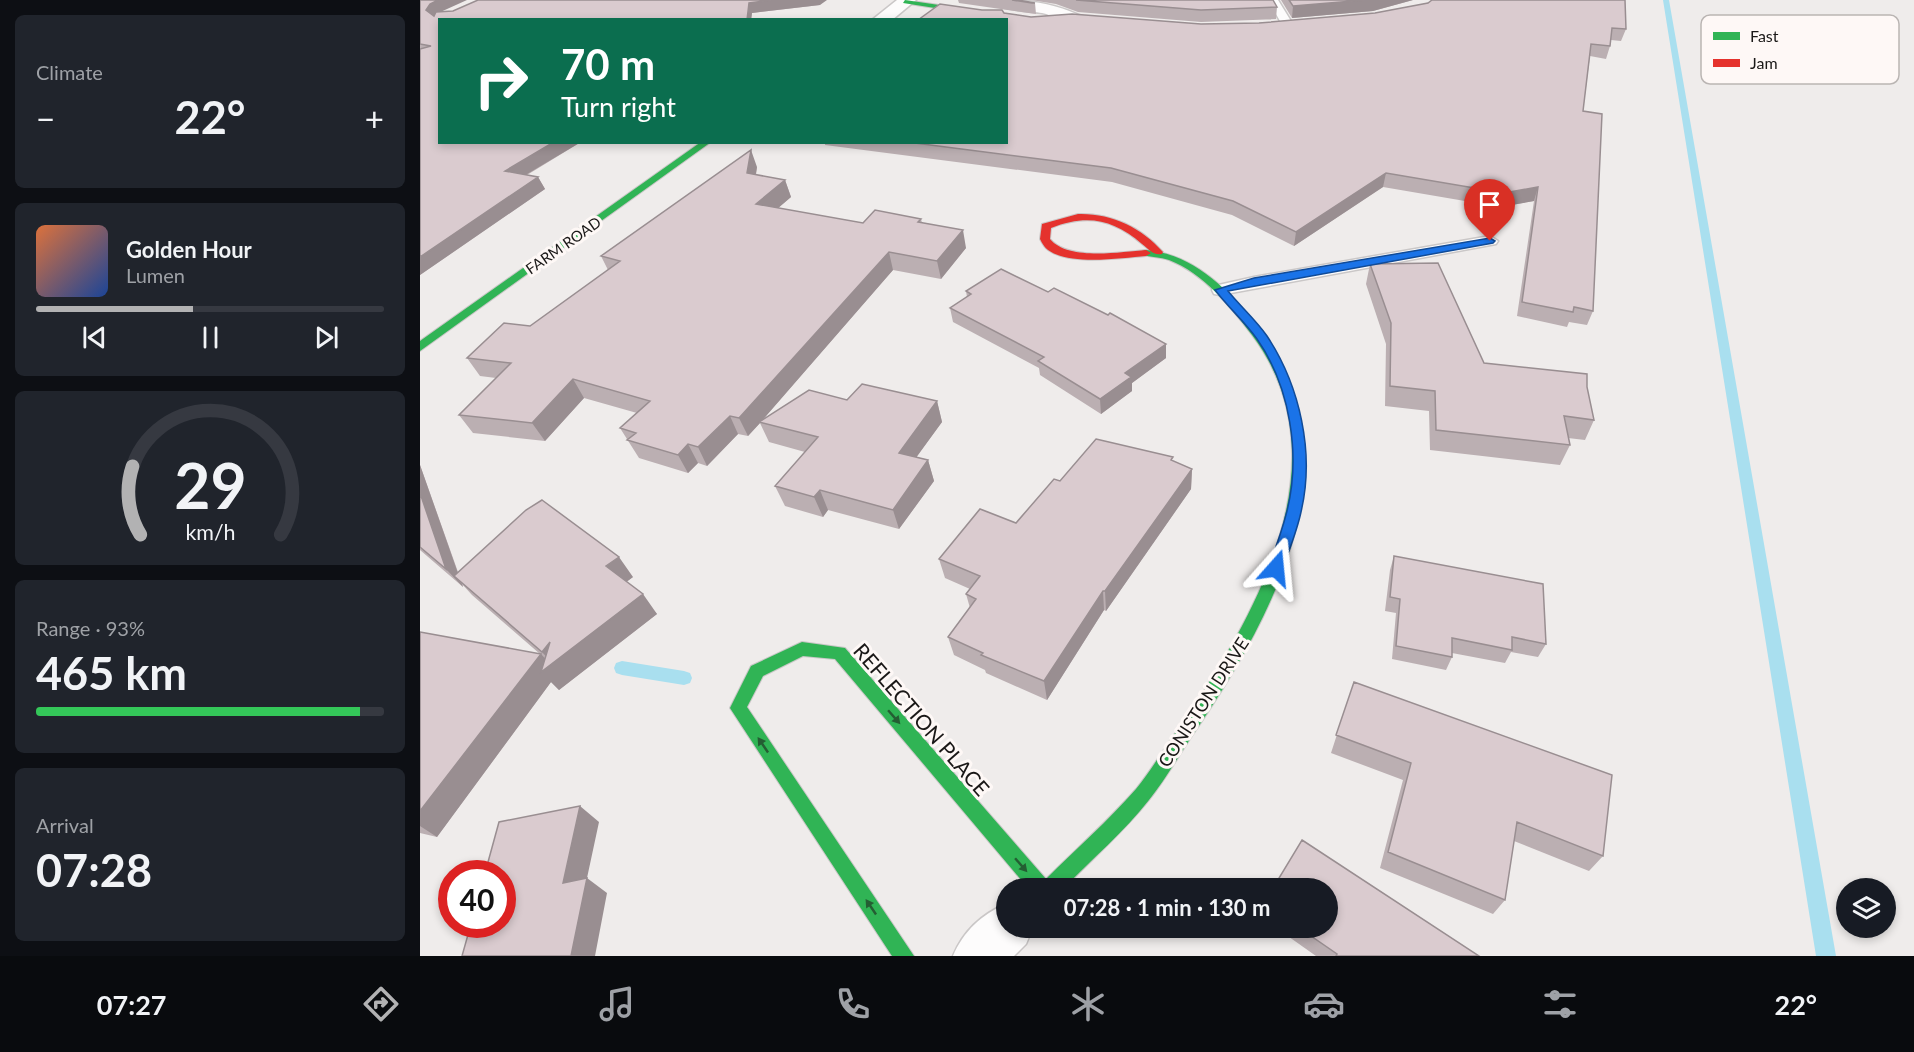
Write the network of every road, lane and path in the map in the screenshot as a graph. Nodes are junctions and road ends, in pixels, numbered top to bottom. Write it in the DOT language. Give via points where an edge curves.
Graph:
graph roads {
  1 [pos="1273,0"];
  2 [pos="906,1"];
  3 [pos="993,8"];
  4 [pos="883,18"];
  5 [pos="1078,19"];
  6 [pos="1033,22"];
  7 [pos="1293,26"];
  8 [pos="1268,28"];
  9 [pos="704,144"];
  10 [pos="1490,241"];
  11 [pos="1158,252"];
  12 [pos="1220,290"];
  13 [pos="420,347"];
  14 [pos="1032,878"];
  15 [pos="1060,878"];
  16 [pos="997,938"];
  17 [pos="904,956"];
  18 [pos="978,956"];
  1 -- 7 [label="lane"];
  2 -- 3 [label="street"];
  2 -- 4 [label="street"];
  3 -- 5 [label="street" via="1051,9"];
  5 -- 6 [label="street"];
  7 -- 8 [label="street"];
  9 -- 13 [label="street, FARM ROAD"];
  10 -- 12 [label="lane"];
  11 -- 11 [label="street, CONISTON DRIVE" via="1080,256 1054,250 1045,243 1043,234 1046,226 1071,215 1107,218 1143,236"];
  11 -- 12 [label="street, CONISTON DRIVE" via="1195,270"];
  12 -- 15 [label="street, CONISTON DRIVE" via="1261,337 1286,386 1297,426 1295,510 1248,633 1207,702 1138,800"];
  17 -- 14 [label="street, REFLECTION PLACE, one-way" via="738,708 758,671 802,649 839,653"];
  16 -- 18 [label="street"];
}
